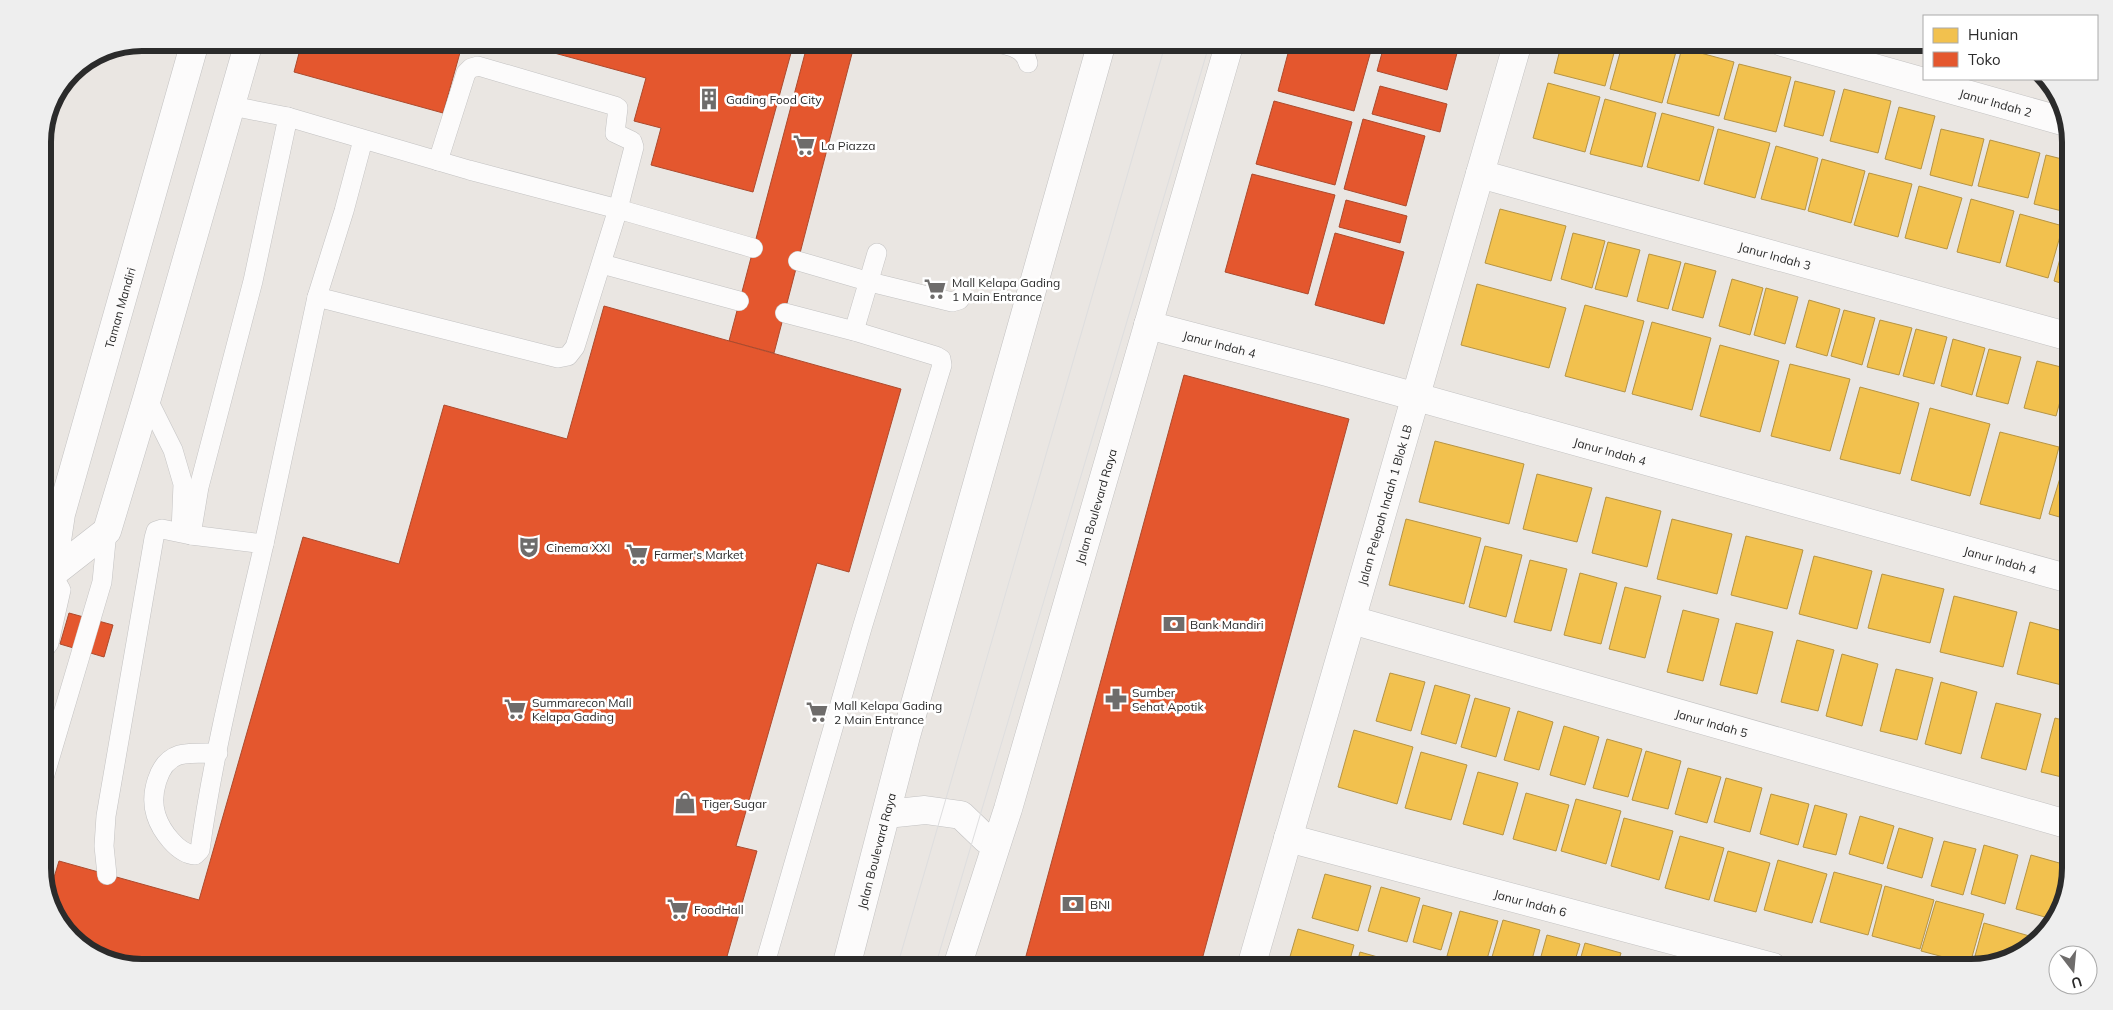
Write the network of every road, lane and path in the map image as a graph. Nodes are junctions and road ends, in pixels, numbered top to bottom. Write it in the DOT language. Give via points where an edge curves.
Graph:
graph roads {
  1 [pos="192,51"];
  2 [pos="247,51"];
  3 [pos="1022,51"];
  4 [pos="1099,51"];
  5 [pos="1227,51"];
  6 [pos="1515,51"];
  7 [pos="1814,51"];
  8 [pos="1028,63"];
  9 [pos="232,106"];
  10 [pos="288,117"];
  11 [pos="2059,120"];
  12 [pos="363,140"];
  13 [pos="438,161"];
  14 [pos="1480,174"];
  15 [pos="618,209"];
  16 [pos="753,248"];
  17 [pos="877,253"];
  18 [pos="798,261"];
  19 [pos="602,264"];
  20 [pos="870,282"];
  21 [pos="963,295"];
  22 [pos="317,297"];
  23 [pos="739,301"];
  24 [pos="784,313"];
  25 [pos="1148,325"];
  26 [pos="854,331"];
  27 [pos="2062,335"];
  28 [pos="1417,397"];
  29 [pos="147,398"];
  30 [pos="107,530"];
  31 [pos="186,534"];
  32 [pos="264,544"];
  33 [pos="51,557"];
  34 [pos="51,572"];
  35 [pos="2062,577"];
  36 [pos="51,581"];
  37 [pos="1352,620"];
  38 [pos="51,633"];
  39 [pos="218,753"];
  40 [pos="51,754"];
  41 [pos="898,771"];
  42 [pos="1008,809"];
  43 [pos="896,813"];
  44 [pos="2062,823"];
  45 [pos="1288,838"];
  46 [pos="986,839"];
  47 [pos="108,875"];
  48 [pos="767,959"];
  49 [pos="848,959"];
  50 [pos="861,959"];
  51 [pos="942,959"];
  52 [pos="960,959"];
  53 [pos="1254,959"];
  54 [pos="1739,959"];
  1 -- 33 [label="street, Taman Mandiri"];
  2 -- 9 [label="street"];
  3 -- 8 [label="lane"];
  4 -- 41 [label="street, Jalan Boulevard Raya"];
  5 -- 25 [label="street, Jalan Boulevard Raya"];
  6 -- 14 [label="street, Jalan Pelepah Indah 1 Blok LB"];
  7 -- 11 [label="street, Janur Indah 2"];
  9 -- 10 [label="lane"];
  9 -- 29 [label="street"];
  10 -- 12 [label="lane"];
  10 -- 31 [label="lane" via="253,281"];
  12 -- 13 [label="lane"];
  12 -- 22 [label="lane"];
  13 -- 15 [label="lane"];
  13 -- 15 [label="lane" via="466,73 478,66 618,108 615,134 632,141 634,147"];
  14 -- 27 [label="street, Janur Indah 3"];
  14 -- 28 [label="street, Jalan Pelepah Indah 1 Blok LB"];
  15 -- 16 [label="lane"];
  15 -- 19 [label="lane"];
  17 -- 20 [label="lane"];
  18 -- 20 [label="lane"];
  19 -- 22 [label="lane" via="576,347 568,356 558,358"];
  19 -- 23 [label="lane"];
  20 -- 21 [label="lane" via="952,302"];
  20 -- 26 [label="lane"];
  22 -- 32 [label="lane"];
  24 -- 26 [label="lane"];
  25 -- 28 [label="street, Janur Indah 4"];
  25 -- 42 [label="street, Jalan Boulevard Raya"];
  26 -- 48 [label="lane" via="936,356 942,365"];
  28 -- 35 [label="street, Janur Indah 4"];
  28 -- 37 [label="street, Jalan Pelepah Indah 1 Blok LB"];
  29 -- 30 [label="street"];
  29 -- 31 [label="lane" via="172,450 183,484"];
  30 -- 34 [label="street"];
  30 -- 40 [label="lane" via="102,582"];
  31 -- 32 [label="lane"];
  31 -- 47 [label="lane" via="162,529 156,531 154,538 106,816 104,846"];
  32 -- 39 [label="lane"];
  36 -- 38 [label="lane" via="61,590"];
  37 -- 44 [label="street, Janur Indah 5"];
  37 -- 45 [label="street, Jalan Pelepah Indah 1 Blok LB"];
  39 -- 39 [label="lane" via="200,850 195,855 188,854 170,840 156,815 154,797 158,776 178,756"];
  41 -- 43 [label="street"];
  41 -- 49 [label="street, Jalan Boulevard Raya"];
  42 -- 46 [label="street"];
  42 -- 52 [label="street, Jalan Boulevard Raya"];
  43 -- 46 [label="street" via="925,810 960,815"];
  43 -- 50 [label="street"];
  45 -- 53 [label="street, Jalan Pelepah Indah 1 Blok LB"];
  45 -- 54 [label="street, Janur Indah 6"];
  46 -- 51 [label="street" via="961,896"];
}
